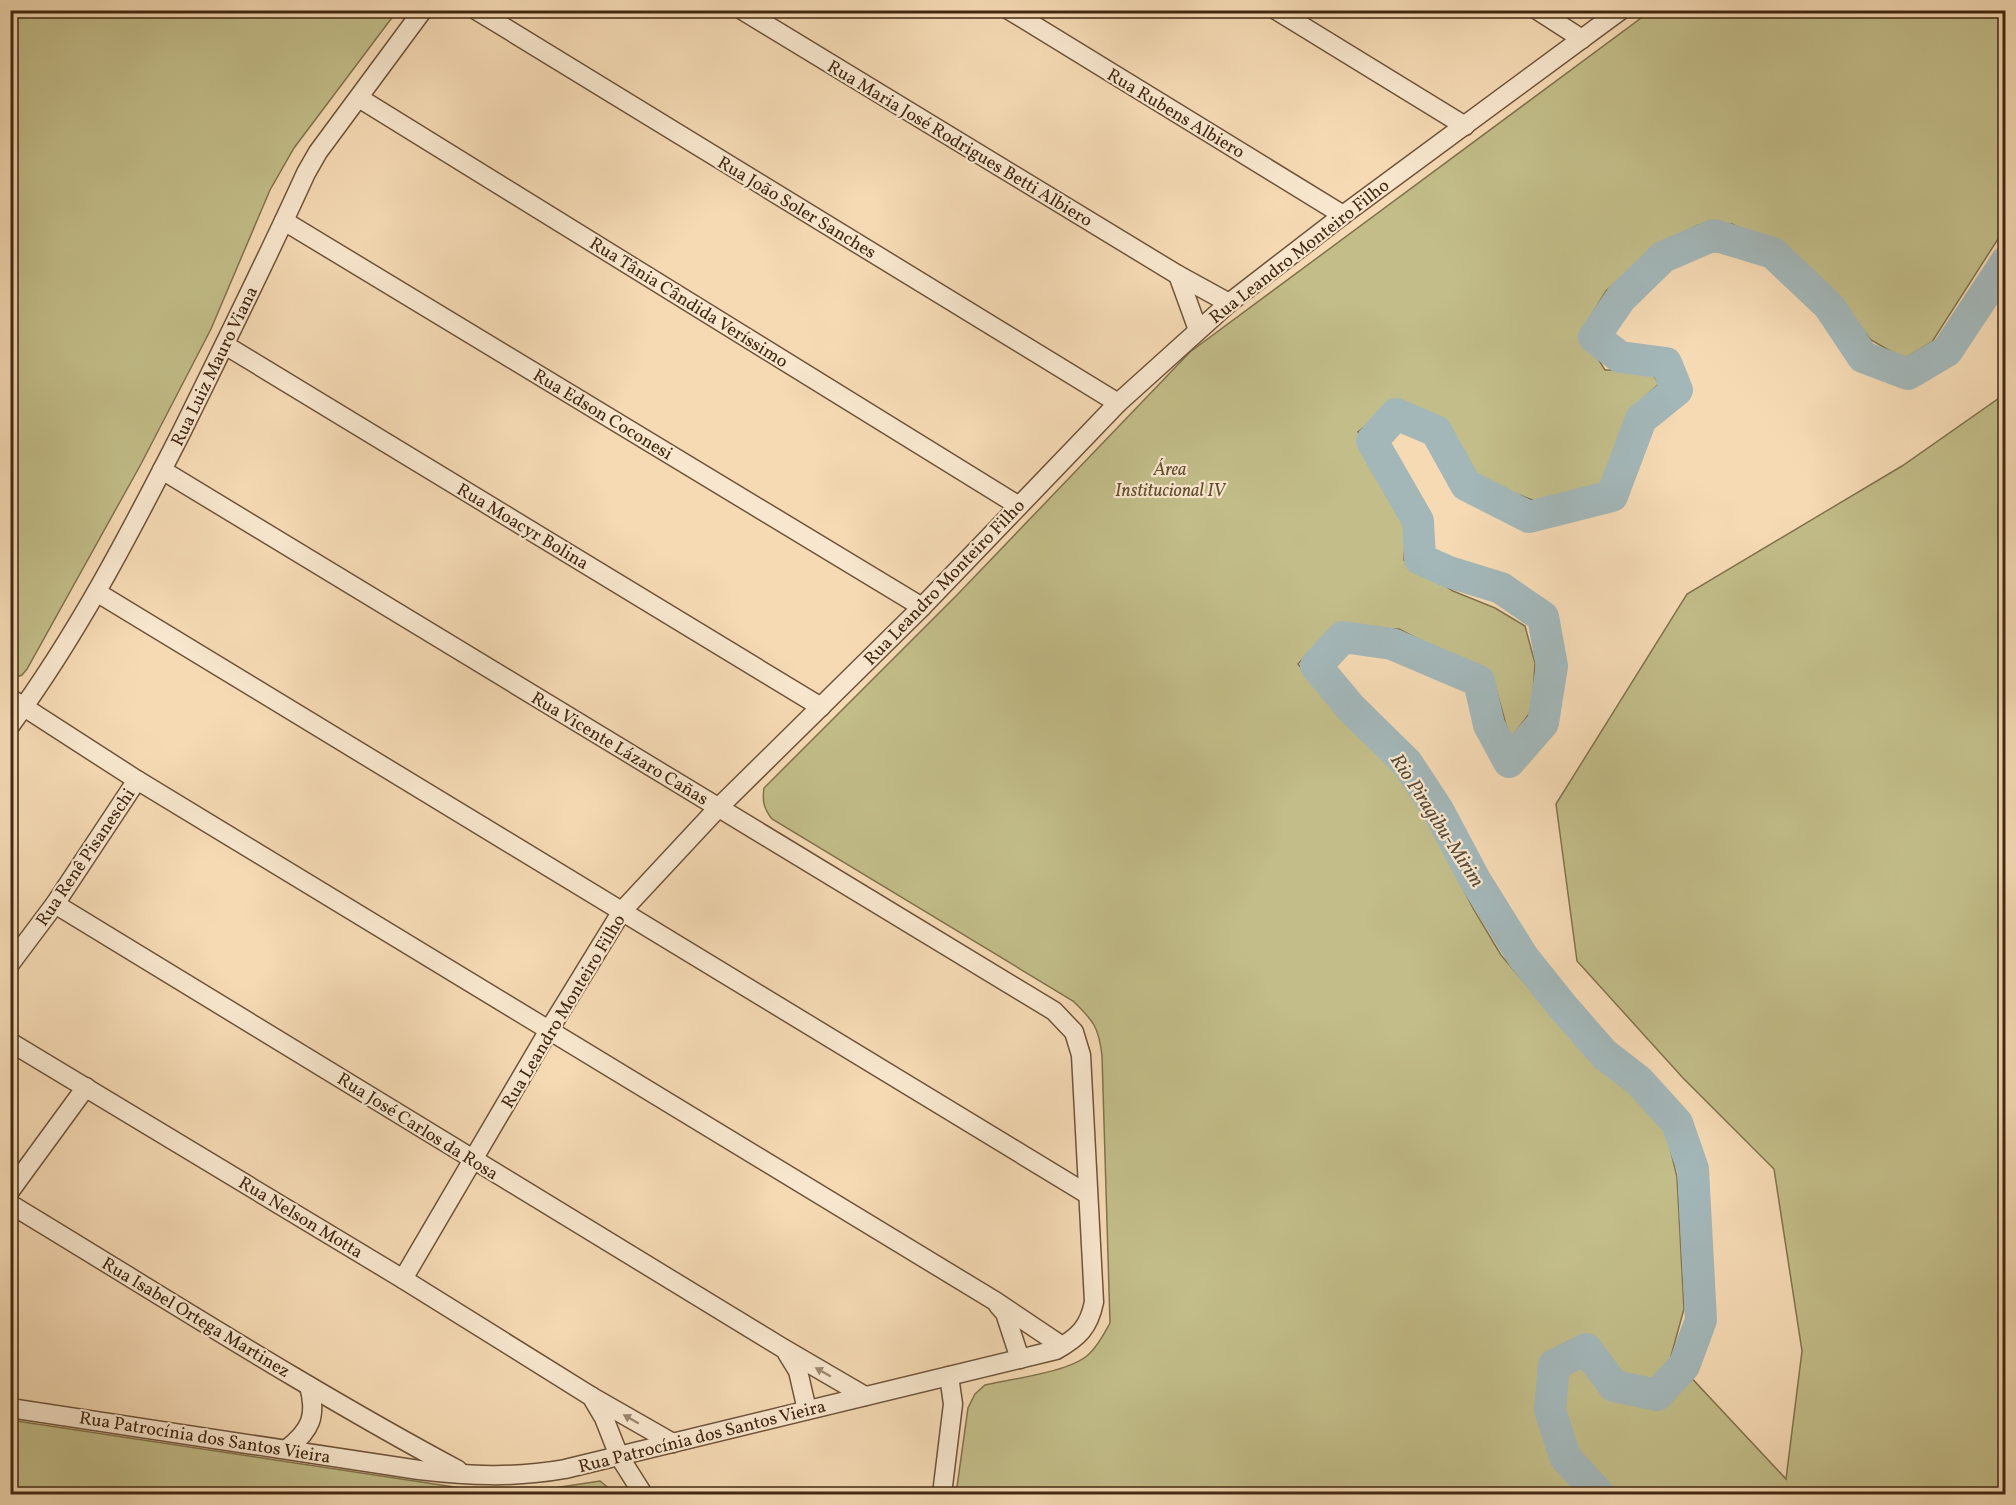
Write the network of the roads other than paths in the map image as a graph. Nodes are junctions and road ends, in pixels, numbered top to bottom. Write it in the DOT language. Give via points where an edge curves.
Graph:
graph roads {
  1 [pos="423,10"];
  2 [pos="476,10"];
  3 [pos="742,10"];
  4 [pos="1009,10"];
  5 [pos="1276,10"];
  6 [pos="1537,10"];
  7 [pos="1620,10"];
  8 [pos="1582,39"];
  9 [pos="359,98"];
  10 [pos="1465,126"];
  11 [pos="1343,215"];
  12 [pos="284,220"];
  13 [pos="1178,275"];
  14 [pos="1228,303"];
  15 [pos="1198,330"];
  16 [pos="225,345"];
  17 [pos="1118,403"];
  18 [pos="162,470"];
  19 [pos="1019,506"];
  20 [pos="98,593"];
  21 [pos="922,607"];
  22 [pos="18,702"];
  23 [pos="820,707"];
  24 [pos="10,726"];
  25 [pos="137,780"];
  26 [pos="718,808"];
  27 [pos="55,904"];
  28 [pos="622,911"];
  29 [pos="10,964"];
  30 [pos="549,1030"];
  31 [pos="1074,1032"];
  32 [pos="10,1042"];
  33 [pos="86,1087"];
  34 [pos="473,1160"];
  35 [pos="10,1191"];
  36 [pos="1087,1194"];
  37 [pos="10,1204"];
  38 [pos="403,1279"];
  39 [pos="995,1301"];
  40 [pos="1062,1346"];
  41 [pos="781,1347"];
  42 [pos="1020,1359"];
  43 [pos="949,1376"];
  44 [pos="309,1386"];
  45 [pos="590,1395"];
  46 [pos="865,1396"];
  47 [pos="10,1408"];
  48 [pos="807,1410"];
  49 [pos="382,1430"];
  50 [pos="673,1443"];
  51 [pos="288,1449"];
  52 [pos="619,1456"];
  53 [pos="419,1470"];
  54 [pos="468,1475"];
  55 [pos="643,1494"];
  56 [pos="942,1494"];
  1 -- 9 [label="street, Rua Luiz Mauro Viana"];
  2 -- 17 [label="street, Rua João Soler Sanches"];
  3 -- 13 [label="street, Rua Maria José Rodrigues Betti Albiero"];
  4 -- 11 [label="street, Rua Rubens Albiero"];
  5 -- 10 [label="street"];
  6 -- 8 [label="street"];
  7 -- 8 [label="street, Rua Leandro Monteiro Filho"];
  8 -- 10 [label="street, Rua Leandro Monteiro Filho"];
  9 -- 12 [label="street, Rua Luiz Mauro Viana" via="318,152"];
  9 -- 19 [label="street, Rua Tânia Cândida Veríssimo"];
  10 -- 11 [label="street, Rua Leandro Monteiro Filho"];
  11 -- 14 [label="street, Rua Leandro Monteiro Filho"];
  12 -- 16 [label="street, Rua Luiz Mauro Viana"];
  12 -- 21 [label="street, Rua Edson Coconesi"];
  13 -- 14 [label="street, Rua Maria José Rodrigues Betti Albiero"];
  13 -- 15 [label="street"];
  14 -- 15 [label="street, Rua Leandro Monteiro Filho"];
  15 -- 17 [label="street, Rua Leandro Monteiro Filho"];
  16 -- 18 [label="street, Rua Luiz Mauro Viana"];
  16 -- 23 [label="street, Rua Moacyr Bolina"];
  17 -- 19 [label="street, Rua Leandro Monteiro Filho"];
  18 -- 20 [label="street, Rua Luiz Mauro Viana"];
  18 -- 26 [label="street, Rua Vicente Lázaro Cañas"];
  19 -- 21 [label="street, Rua Leandro Monteiro Filho"];
  20 -- 22 [label="street, Rua Luiz Mauro Viana"];
  20 -- 28 [label="street"];
  21 -- 23 [label="street, Rua Leandro Monteiro Filho"];
  22 -- 24 [label="street, Rua Luiz Mauro Viana"];
  22 -- 25 [label="street"];
  23 -- 26 [label="street, Rua Leandro Monteiro Filho"];
  25 -- 27 [label="street, Rua Renê Pisaneschi"];
  25 -- 30 [label="street"];
  26 -- 28 [label="street, Rua Leandro Monteiro Filho"];
  26 -- 31 [label="street, Rua Vicente Lázaro Cañas" via="1054,1011"];
  27 -- 29 [label="street, Rua Renê Pisaneschi"];
  27 -- 34 [label="street, Rua José Carlos da Rosa"];
  28 -- 30 [label="street, Rua Leandro Monteiro Filho"];
  28 -- 36 [label="street"];
  30 -- 34 [label="street, Rua Leandro Monteiro Filho"];
  30 -- 39 [label="street"];
  31 -- 36 [label="street, Rua Patrocínia dos Santos Vieira" via="1081,1055"];
  32 -- 33 [label="street, Rua Nelson Motta"];
  33 -- 35 [label="street"];
  33 -- 38 [label="street, Rua Nelson Motta"];
  34 -- 38 [label="street, Rua Leandro Monteiro Filho"];
  34 -- 41 [label="street, Rua José Carlos da Rosa"];
  36 -- 40 [label="street, Rua Patrocínia dos Santos Vieira" via="1094,1302 1091,1318 1082,1331"];
  37 -- 44 [label="street, Rua Isabel Ortega Martinez"];
  38 -- 45 [label="street, Rua Nelson Motta"];
  39 -- 40 [label="street"];
  39 -- 42 [label="street" via="1005,1313"];
  40 -- 42 [label="street, Rua Patrocínia dos Santos Vieira"];
  46 -- 41 [label="street, Rua José Carlos da Rosa, one-way"];
  41 -- 48 [label="street, Rua José Carlos da Rosa" via="798,1371"];
  42 -- 43 [label="street, Rua Patrocínia dos Santos Vieira"];
  43 -- 46 [label="street, Rua Patrocínia dos Santos Vieira"];
  43 -- 56 [label="street" via="953,1404"];
  44 -- 49 [label="street, Rua Isabel Ortega Martinez"];
  44 -- 51 [label="street" via="314,1408 310,1423 302,1438"];
  50 -- 45 [label="street, Rua Nelson Motta, one-way"];
  45 -- 52 [label="street, Rua Nelson Motta"];
  46 -- 48 [label="street, Rua Patrocínia dos Santos Vieira"];
  47 -- 51 [label="street, Rua Patrocínia dos Santos Vieira"];
  48 -- 50 [label="street, Rua Patrocínia dos Santos Vieira"];
  49 -- 53 [label="street, Rua Isabel Ortega Martinez"];
  49 -- 54 [label="street, Rua Isabel Ortega Martinez"];
  50 -- 52 [label="street, Rua Patrocínia dos Santos Vieira"];
  51 -- 53 [label="street, Rua Patrocínia dos Santos Vieira"];
  52 -- 54 [label="street, Rua Patrocínia dos Santos Vieira" via="535,1474"];
  52 -- 55 [label="street, Rua Nelson Motta"];
  53 -- 54 [label="street, Rua Patrocínia dos Santos Vieira"];
}
